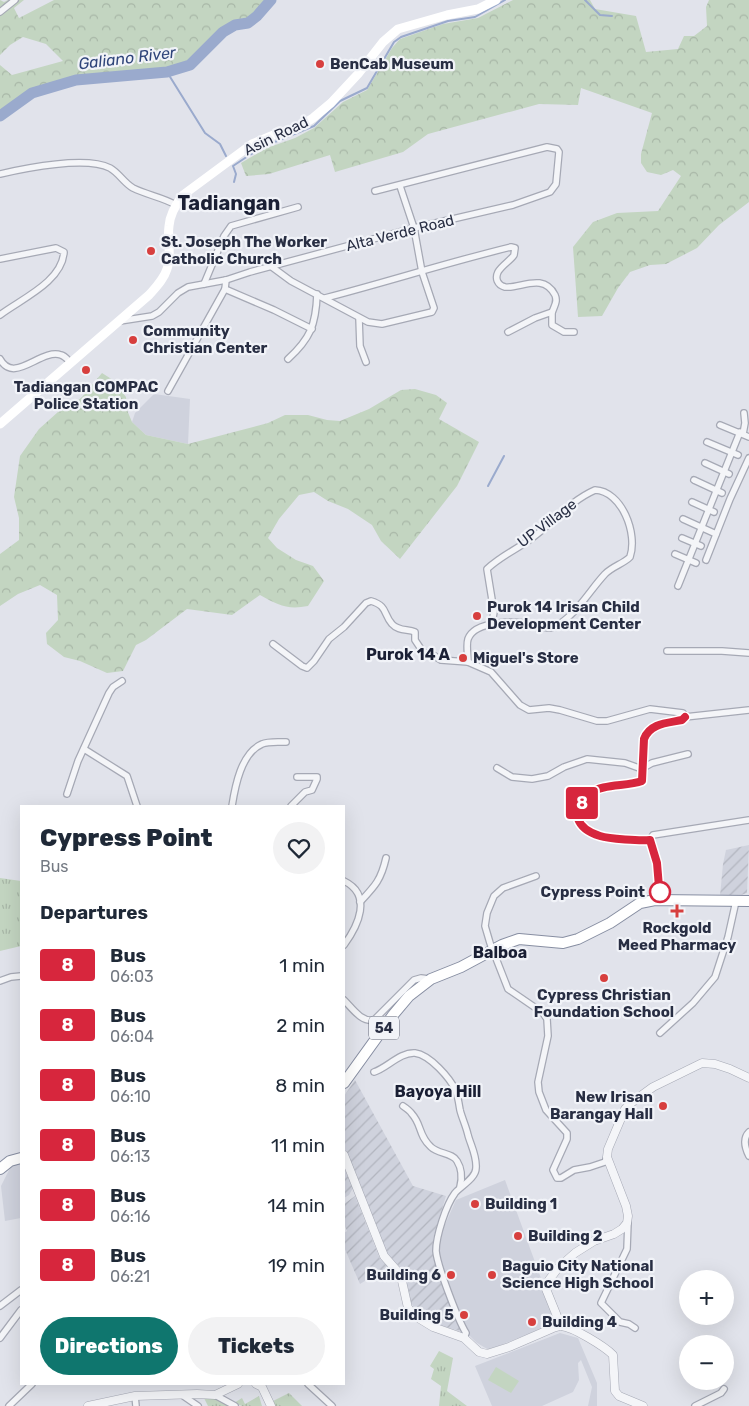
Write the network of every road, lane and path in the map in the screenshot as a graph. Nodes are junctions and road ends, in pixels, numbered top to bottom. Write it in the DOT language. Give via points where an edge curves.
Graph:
graph roads {
  1 [pos="15,0"];
  2 [pos="496,0"];
  3 [pos="0,12"];
  4 [pos="0,174"];
  5 [pos="400,186"];
  6 [pos="375,191"];
  7 [pos="176,205"];
  8 [pos="298,207"];
  9 [pos="414,228"];
  10 [pos="0,259"];
  11 [pos="272,267"];
  12 [pos="422,272"];
  13 [pos="226,280"];
  14 [pos="204,284"];
  15 [pos="224,289"];
  16 [pos="317,294"];
  17 [pos="324,298"];
  18 [pos="552,312"];
  19 [pos="0,315"];
  20 [pos="359,318"];
  21 [pos="117,321"];
  22 [pos="312,329"];
  23 [pos="508,332"];
  24 [pos="574,332"];
  25 [pos="0,359"];
  26 [pos="288,359"];
  27 [pos="70,362"];
  28 [pos="366,362"];
  29 [pos="168,392"];
  30 [pos="744,413"];
  31 [pos="0,424"];
  32 [pos="720,424"];
  33 [pos="741,433"];
  34 [pos="749,437"];
  35 [pos="707,442"];
  36 [pos="735,454"];
  37 [pos="749,458"];
  38 [pos="705,463"];
  39 [pos="727,473"];
  40 [pos="694,480"];
  41 [pos="719,492"];
  42 [pos="692,502"];
  43 [pos="711,511"];
  44 [pos="683,519"];
  45 [pos="701,527"];
  46 [pos="716,534"];
  47 [pos="682,538"];
  48 [pos="698,545"];
  49 [pos="675,554"];
  50 [pos="688,560"];
  51 [pos="706,560"];
  52 [pos="696,563"];
  53 [pos="678,586"];
  54 [pos="492,623"];
  55 [pos="273,644"];
  56 [pos="666,651"];
  57 [pos="749,653"];
  58 [pos="468,662"];
  59 [pos="122,681"];
  60 [pos="749,710"];
  61 [pos="685,717"];
  62 [pos="286,742"];
  63 [pos="84,749"];
  64 [pos="688,754"];
  65 [pos="497,768"];
  66 [pos="643,768"];
  67 [pos="297,777"];
  68 [pos="66,794"];
  69 [pos="137,805"];
  70 [pos="232,805"];
  71 [pos="292,805"];
  72 [pos="749,820"];
  73 [pos="650,840"];
  74 [pos="386,858"];
  75 [pos="536,876"];
  76 [pos="345,882"];
  77 [pos="660,899"];
  78 [pos="736,901"];
  79 [pos="749,901"];
  80 [pos="360,902"];
  81 [pos="345,943"];
  82 [pos="493,950"];
  83 [pos="20,976"];
  84 [pos="431,979"];
  85 [pos="0,981"];
  86 [pos="345,1001"];
  87 [pos="660,1033"];
  88 [pos="374,1072"];
  89 [pos="749,1078"];
  90 [pos="345,1082"];
  91 [pos="403,1106"];
  92 [pos="749,1132"];
  93 [pos="749,1156"];
  94 [pos="607,1157"];
  95 [pos="20,1158"];
  96 [pos="345,1158"];
  97 [pos="0,1169"];
  98 [pos="460,1188"];
  99 [pos="628,1219"];
  100 [pos="20,1291"];
  101 [pos="0,1306"];
  102 [pos="20,1311"];
  103 [pos="561,1326"];
  104 [pos="635,1328"];
  105 [pos="0,1338"];
  106 [pos="464,1338"];
  107 [pos="31,1385"];
  108 [pos="236,1385"];
  109 [pos="258,1385"];
  110 [pos="309,1385"];
  111 [pos="723,1390"];
  112 [pos="180,1394"];
  113 [pos="215,1395"];
  114 [pos="135,1396"];
  115 [pos="9,1406"];
  116 [pos="88,1406"];
  117 [pos="136,1406"];
  118 [pos="198,1406"];
  119 [pos="235,1406"];
  120 [pos="271,1406"];
  121 [pos="332,1406"];
  122 [pos="643,1406"];
  123 [pos="695,1406"];
  1 -- 3 [label="street"];
  2 -- 7 [label="main road, Asin Road" via="478,9 398,29 331,103 313,118 298,128 252,144 183,195"];
  4 -- 7 [label="street" via="49,165 97,164 111,169 134,188"];
  5 -- 6 [label="street"];
  5 -- 9 [label="street"];
  5 -- 9 [label="street, Alta Verde Road" via="548,147 559,152 556,184 550,192 505,207"];
  7 -- 21 [label="main road, Asin Road" via="168,225 169,264 164,276 149,295"];
  8 -- 14 [label="street" via="231,226"];
  9 -- 11 [label="street, Alta Verde Road"];
  9 -- 12 [label="street"];
  10 -- 19 [label="street" via="56,248 64,252 59,266 42,287"];
  11 -- 13 [label="street, Alta Verde Road"];
  11 -- 16 [label="street"];
  12 -- 17 [label="street"];
  12 -- 18 [label="street" via="473,256 515,248 514,255 499,270 498,283 504,287 531,282 542,284 555,296"];
  12 -- 20 [label="street" via="434,308 432,312 382,324"];
  13 -- 14 [label="street, Alta Verde Road"];
  13 -- 15 [label="street"];
  14 -- 21 [label="street, Alta Verde Road" via="182,290 152,316"];
  15 -- 22 [label="street"];
  15 -- 29 [label="street"];
  16 -- 17 [label="street"];
  16 -- 22 [label="street"];
  17 -- 20 [label="street"];
  18 -- 23 [label="street"];
  18 -- 24 [label="street" via="552,324 564,332"];
  20 -- 28 [label="street" via="360,346"];
  21 -- 27 [label="main road, Asin Road"];
  22 -- 26 [label="street"];
  25 -- 27 [label="street" via="15,369 56,354"];
  27 -- 31 [label="main road, Asin Road"];
  30 -- 33 [label="street"];
  32 -- 33 [label="street"];
  33 -- 34 [label="street"];
  33 -- 36 [label="street"];
  35 -- 36 [label="street"];
  36 -- 39 [label="street"];
  37 -- 46 [label="street"];
  38 -- 39 [label="street"];
  39 -- 41 [label="street"];
  40 -- 41 [label="street"];
  41 -- 43 [label="street"];
  42 -- 43 [label="street"];
  43 -- 45 [label="street"];
  44 -- 45 [label="street"];
  45 -- 46 [label="street"];
  45 -- 48 [label="street"];
  46 -- 51 [label="street"];
  47 -- 48 [label="street"];
  48 -- 50 [label="street"];
  49 -- 50 [label="street"];
  50 -- 52 [label="street"];
  50 -- 53 [label="street"];
  54 -- 54 [label="street, UP Village" via="553,628 579,606 610,569 630,557 630,525 611,497 600,490 582,496 534,537 487,569 494,612"];
  54 -- 58 [label="street" via="471,635"];
  55 -- 58 [label="street" via="307,668 329,638 371,601 382,606 393,625 416,632 415,640 423,652 441,660"];
  56 -- 57 [label="street"];
  58 -- 61 [label="street" via="491,672 520,705 529,710 560,710 597,721 650,709 683,713"];
  59 -- 63 [label="street" via="109,693"];
  60 -- 61 [label="street"];
  61 -- 66 [label="street" via="649,730 644,739"];
  62 -- 70 [label="street" via="263,744 249,757 239,773"];
  63 -- 68 [label="street"];
  63 -- 69 [label="street" via="127,776"];
  64 -- 66 [label="street"];
  65 -- 66 [label="street" via="511,776 532,779 548,776 587,759"];
  66 -- 73 [label="street" via="642,781 589,794 578,809 577,819 600,836"];
  67 -- 71 [label="street" via="318,779 312,790 305,792"];
  72 -- 73 [label="street" via="653,835"];
  73 -- 77 [label="street" via="657,863"];
  74 -- 80 [label="street" via="383,874 376,886"];
  75 -- 82 [label="street" via="503,888 494,896 485,919"];
  76 -- 80 [label="street" via="352,885"];
  77 -- 78 [label="highway, 54"];
  77 -- 82 [label="highway, 54" via="640,903 578,939 563,943 519,939"];
  78 -- 79 [label="highway, 54"];
  78 -- 87 [label="street" via="715,977 693,1003"];
  80 -- 81 [label="street" via="360,917"];
  82 -- 84 [label="highway, 54" via="462,968"];
  82 -- 94 [label="street" via="508,989 547,1019 548,1036 538,1082 546,1110 567,1133 553,1170 557,1178 605,1162"];
  83 -- 85 [label="street"];
  84 -- 86 [label="street" via="414,980 374,1020 362,1018"];
  84 -- 90 [label="highway, 54" via="397,1010"];
  88 -- 98 [label="street" via="414,1053 428,1058 450,1082 456,1091 475,1152 475,1174"];
  89 -- 94 [label="street" via="715,1064 702,1063 653,1087 625,1109"];
  91 -- 98 [label="street" via="412,1114 419,1132 433,1149 457,1159"];
  92 -- 93 [label="street" via="744,1144"];
  94 -- 99 [label="street"];
  95 -- 97 [label="highway"];
  96 -- 106 [label="street" via="384,1256 402,1281 408,1308 433,1327"];
  98 -- 106 [label="street" via="448,1204 436,1252 466,1333"];
  99 -- 103 [label="street" via="620,1231 575,1253 549,1280 546,1288"];
  99 -- 104 [label="street" via="627,1249 602,1303 620,1322"];
  100 -- 101 [label="street"];
  102 -- 105 [label="street"];
  103 -- 106 [label="street" via="490,1354 479,1352"];
  103 -- 122 [label="street" via="596,1341 613,1355 615,1392"];
  107 -- 115 [label="street"];
  108 -- 113 [label="street"];
  109 -- 120 [label="street"];
  110 -- 121 [label="street"];
  111 -- 123 [label="street"];
  112 -- 113 [label="street"];
  112 -- 114 [label="street"];
  112 -- 118 [label="street"];
  113 -- 119 [label="street"];
  114 -- 116 [label="street"];
  114 -- 117 [label="street"];
}
